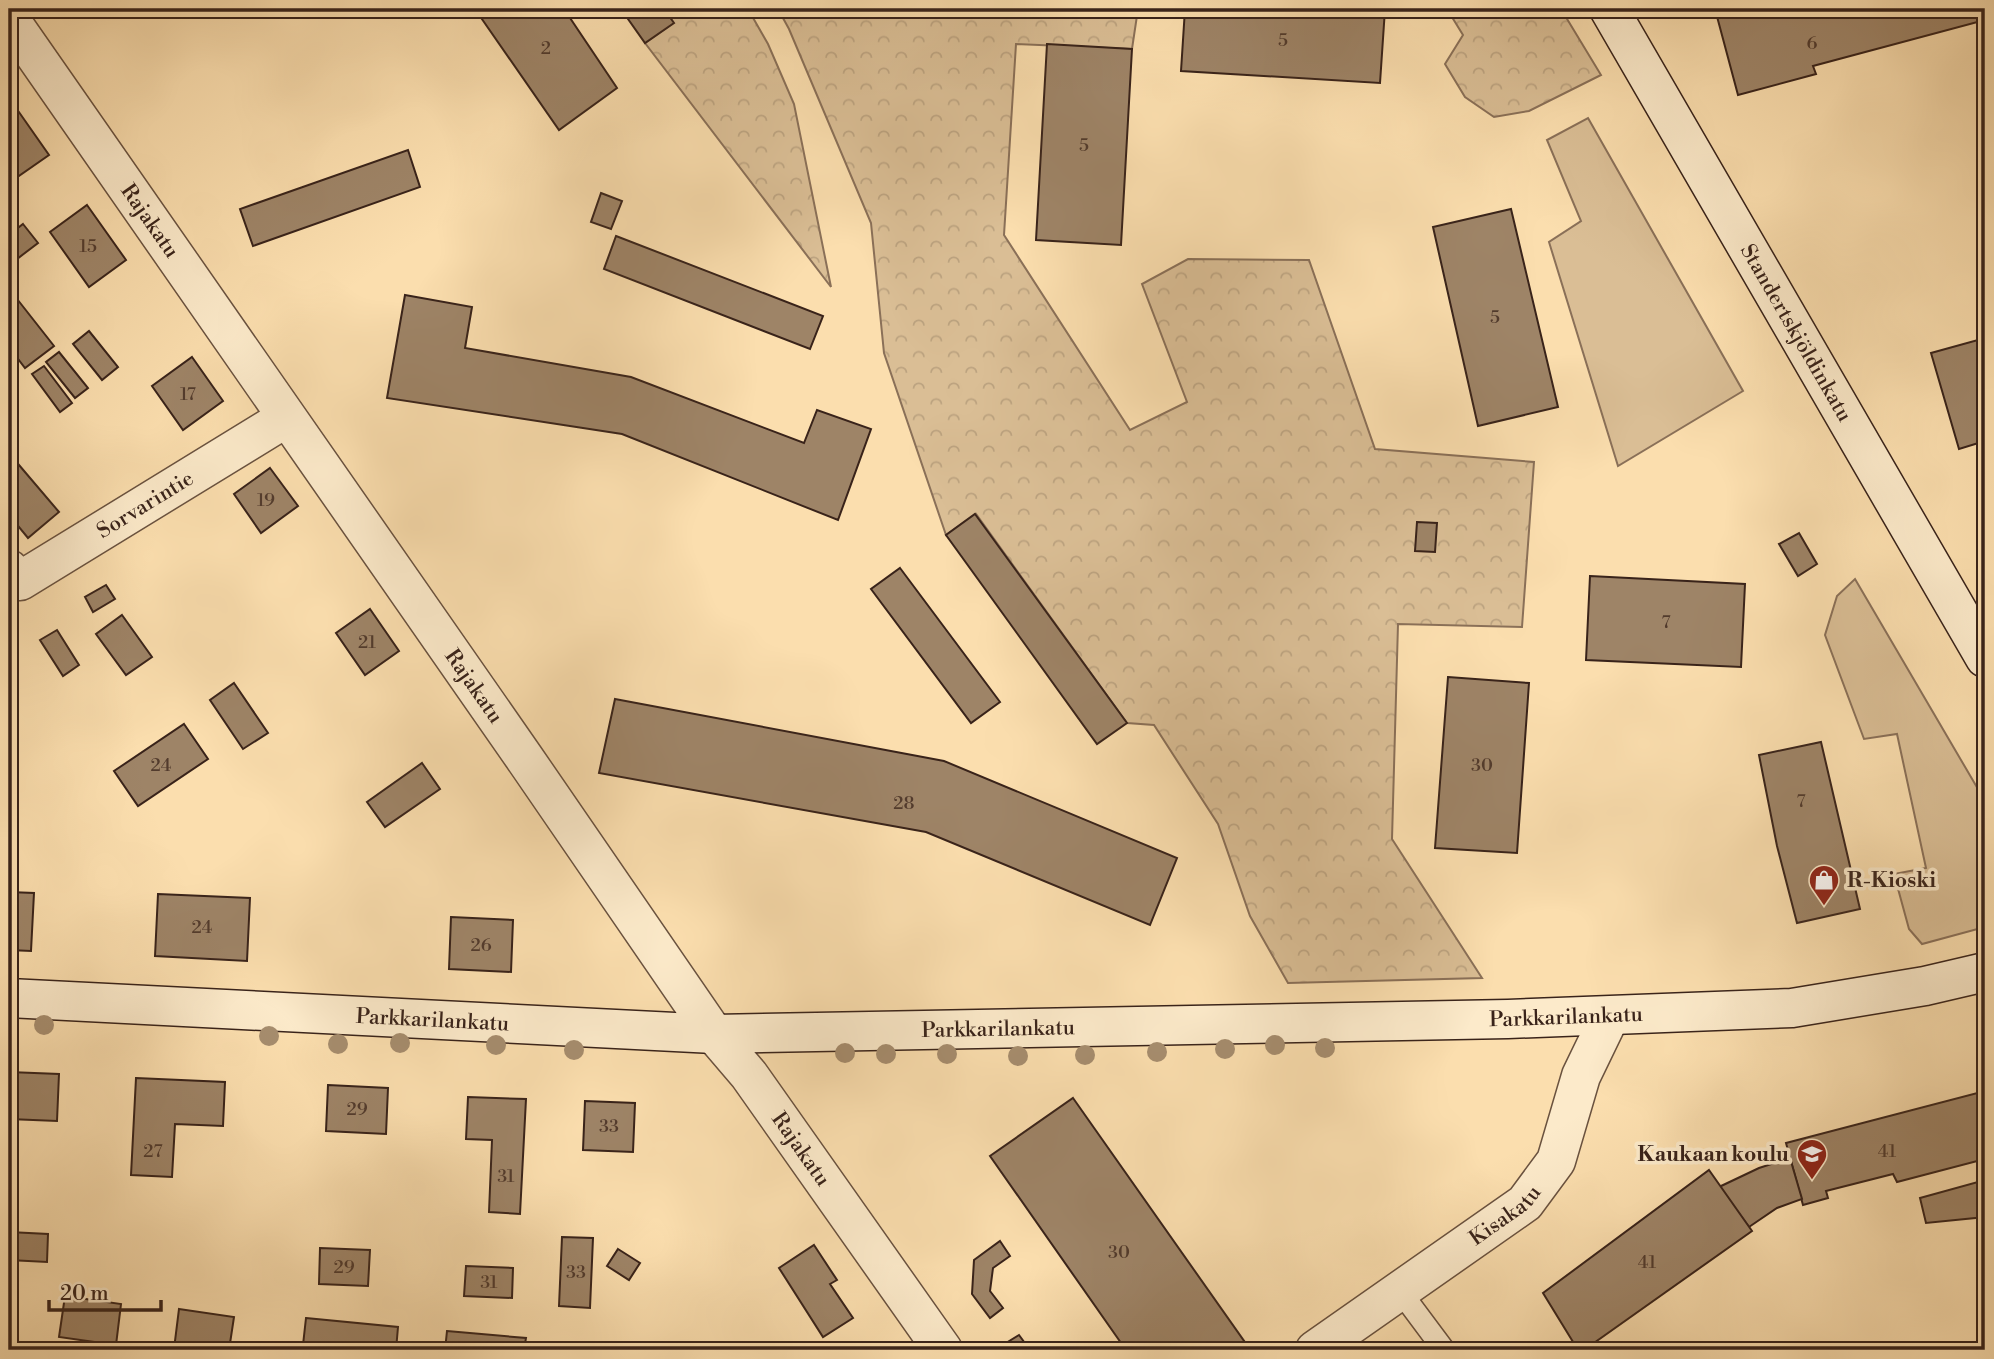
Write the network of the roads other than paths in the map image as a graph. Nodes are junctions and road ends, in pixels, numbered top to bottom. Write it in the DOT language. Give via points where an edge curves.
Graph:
graph roads {
  1 [pos="1609,9"];
  2 [pos="9,19"];
  3 [pos="286,418"];
  4 [pos="12,577"];
  5 [pos="1985,658"];
  6 [pos="1985,972"];
  7 [pos="9,998"];
  8 [pos="1611,1016"];
  9 [pos="714,1034"];
  10 [pos="1399,1291"];
  11 [pos="943,1350"];
  12 [pos="1315,1350"];
  13 [pos="1444,1350"];
  1 -- 5 [label="street, Standertskjöldinkatu"];
  2 -- 3 [label="street, Rajakatu"];
  3 -- 4 [label="street, Sorvarintie"];
  3 -- 9 [label="street, Rajakatu"];
  6 -- 8 [label="street, Parkkarilankatu" via="1792,1008"];
  7 -- 9 [label="street, Parkkarilankatu"];
  8 -- 9 [label="street, Parkkarilankatu"];
  8 -- 10 [label="street, Kisakatu" via="1581,1076 1556,1161 1525,1203"];
  9 -- 11 [label="street, Rajakatu" via="749,1075"];
  10 -- 12 [label="street, Kisakatu"];
  10 -- 13 [label="lane"];
}
